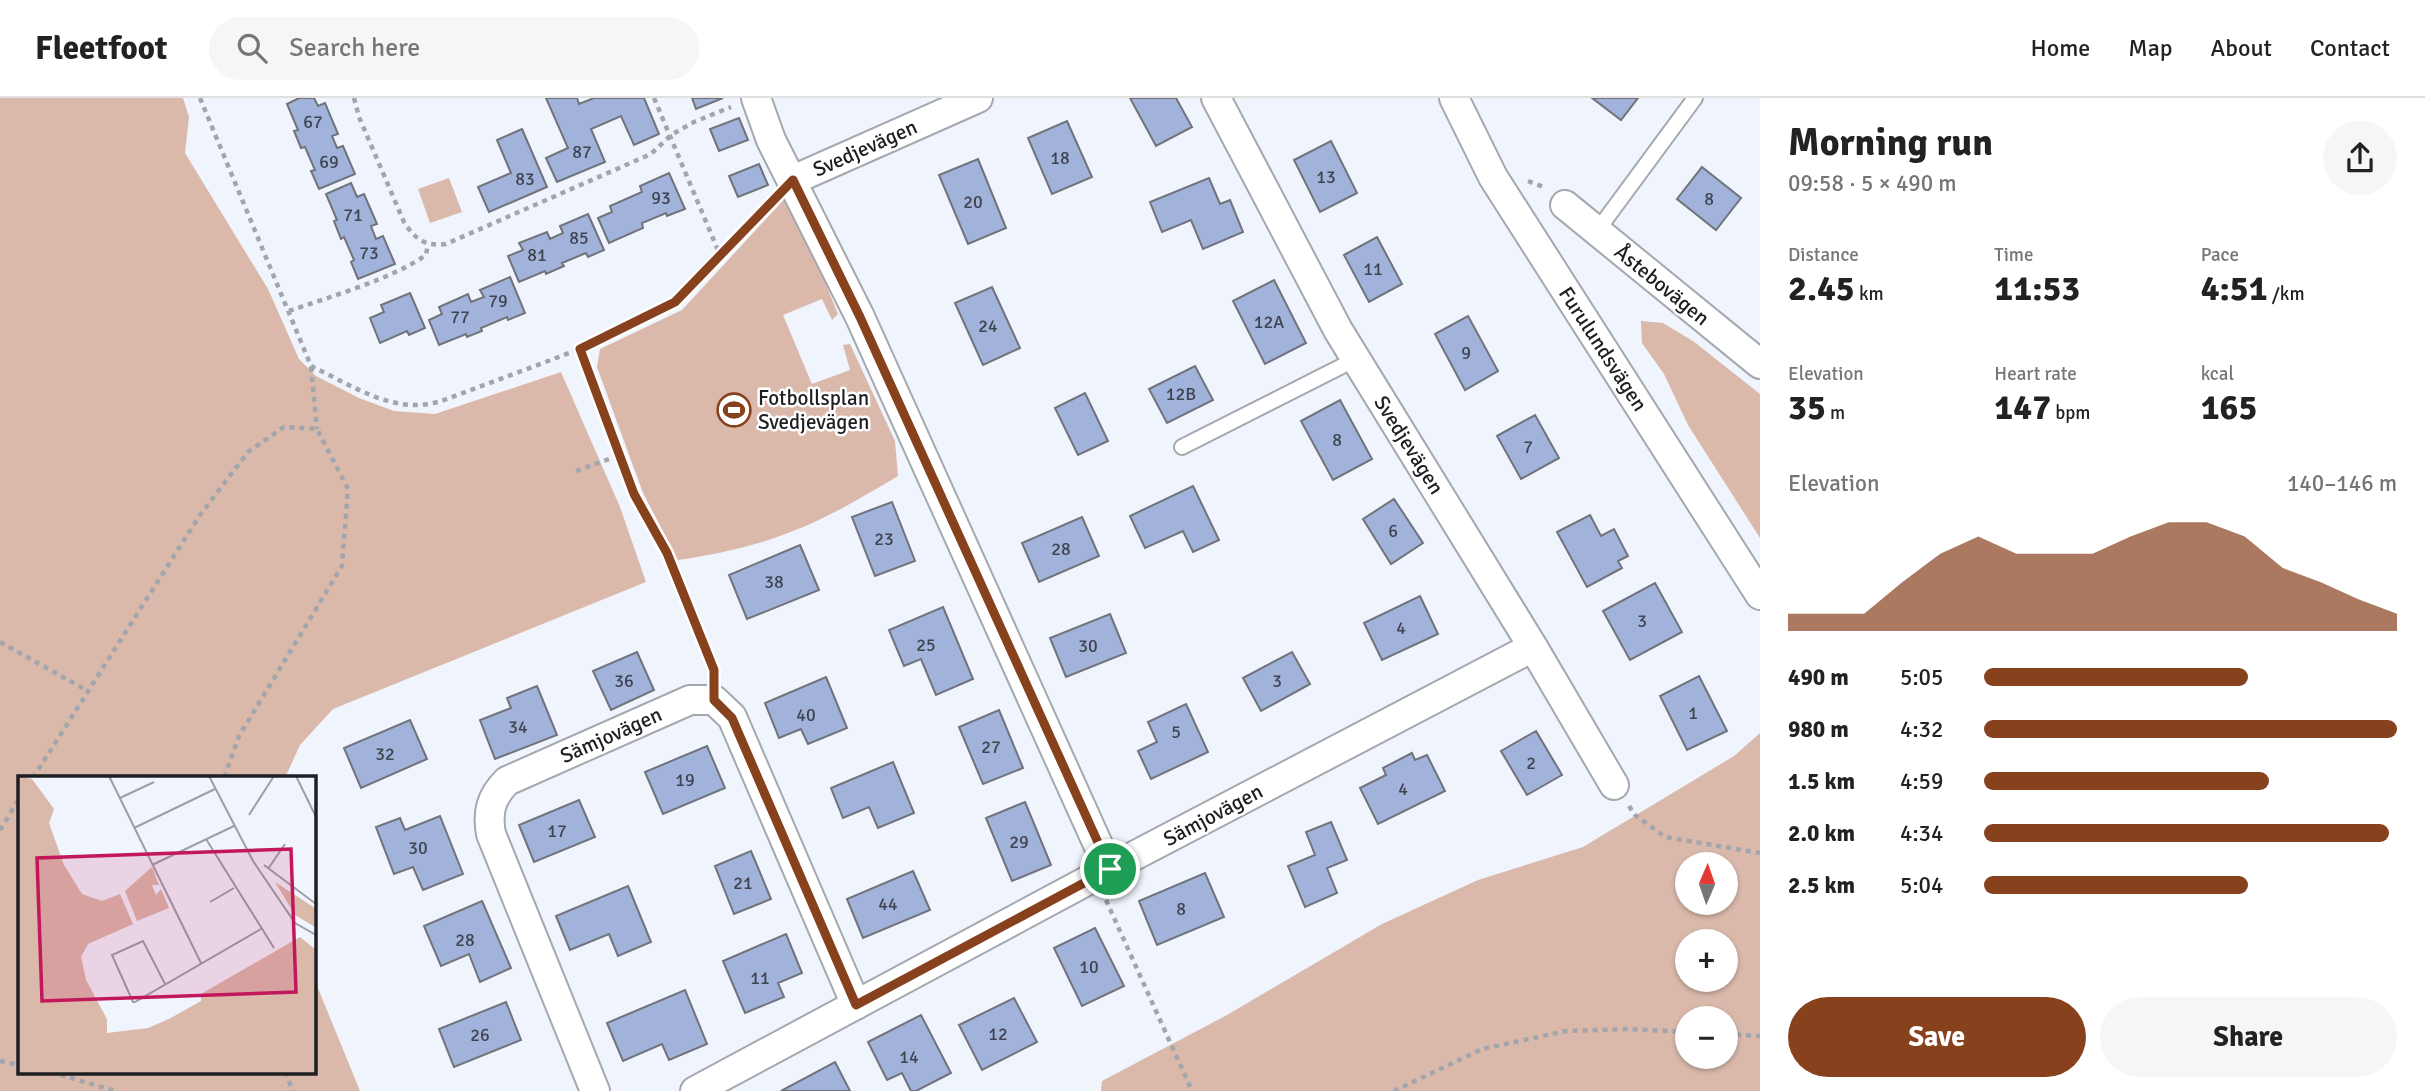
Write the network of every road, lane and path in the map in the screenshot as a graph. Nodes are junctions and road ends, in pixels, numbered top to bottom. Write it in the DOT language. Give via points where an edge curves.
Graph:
graph roads {
  1 [pos="200,98"];
  2 [pos="354,98"];
  3 [pos="654,98"];
  4 [pos="978,98"];
  5 [pos="1216,98"];
  6 [pos="1454,98"];
  7 [pos="1695,98"];
  8 [pos="749,100"];
  9 [pos="671,135"];
  10 [pos="793,180"];
  11 [pos="1565,205"];
  12 [pos="1597,231"];
  13 [pos="428,244"];
  14 [pos="720,255"];
  15 [pos="289,311"];
  16 [pos="580,349"];
  17 [pos="1356,359"];
  18 [pos="1760,364"];
  19 [pos="311,366"];
  20 [pos="317,429"];
  21 [pos="1182,447"];
  22 [pos="620,455"];
  23 [pos="576,471"];
  24 [pos="1760,595"];
  25 [pos="0,642"];
  26 [pos="1533,647"];
  27 [pos="88,691"];
  28 [pos="714,700"];
  29 [pos="34,776"];
  30 [pos="225,776"];
  31 [pos="1614,785"];
  32 [pos="18,801"];
  33 [pos="0,830"];
  34 [pos="1760,853"];
  35 [pos="1103,873"];
  36 [pos="856,1005"];
  37 [pos="1675,1031"];
  38 [pos="1738,1035"];
  39 [pos="1760,1036"];
  40 [pos="0,1061"];
  41 [pos="18,1065"];
  42 [pos="58,1074"];
  43 [pos="286,1074"];
  44 [pos="115,1091"];
  45 [pos="293,1091"];
  46 [pos="595,1091"];
  47 [pos="695,1091"];
  48 [pos="1192,1091"];
  49 [pos="1394,1091"];
  1 -- 15 [label="path"];
  2 -- 13 [label="path" via="404,222"];
  3 -- 9 [label="path"];
  4 -- 10 [label="street, Svedjevägen"];
  5 -- 17 [label="street, Svedjevägen"];
  6 -- 24 [label="street, Furulundsvägen" via="1493,177"];
  7 -- 12 [label="lane"];
  8 -- 9 [label="path"];
  8 -- 10 [label="street"];
  9 -- 13 [label="path" via="639,160 446,244"];
  9 -- 14 [label="path"];
  10 -- 14 [label="path"];
  10 -- 35 [label="street, Svedjevägen" via="860,317"];
  11 -- 12 [label="street, Åstebovägen"];
  12 -- 18 [label="street, Åstebovägen"];
  13 -- 15 [label="path" via="426,254 417,261"];
  14 -- 16 [label="path" via="675,302"];
  15 -- 19 [label="path"];
  16 -- 19 [label="path" via="439,402 416,405 369,394"];
  16 -- 22 [label="path"];
  17 -- 21 [label="lane"];
  17 -- 26 [label="street, Svedjevägen"];
  19 -- 20 [label="path"];
  20 -- 27 [label="path" via="284,427 248,452 200,515"];
  20 -- 30 [label="path" via="348,489 342,566 239,736"];
  22 -- 23 [label="path"];
  22 -- 28 [label="path" via="634,494 667,553 714,670"];
  25 -- 27 [label="path"];
  26 -- 31 [label="street, Svedjevägen"];
  26 -- 35 [label="street, Sämjovägen"];
  27 -- 29 [label="path"];
  28 -- 36 [label="street" via="732,718"];
  28 -- 46 [label="street, Sämjovägen" via="690,700 507,781 490,806 491,834"];
  31 -- 34 [label="path" via="1635,815 1665,837"];
  32 -- 33 [label="path"];
  35 -- 36 [label="street, Sämjovägen"];
  35 -- 48 [label="path"];
  36 -- 47 [label="street, Sämjovägen"];
  37 -- 49 [label="path" via="1566,1031 1482,1049"];
  38 -- 39 [label="path"];
  40 -- 41 [label="path"];
  42 -- 44 [label="path"];
  43 -- 45 [label="path"];
}
